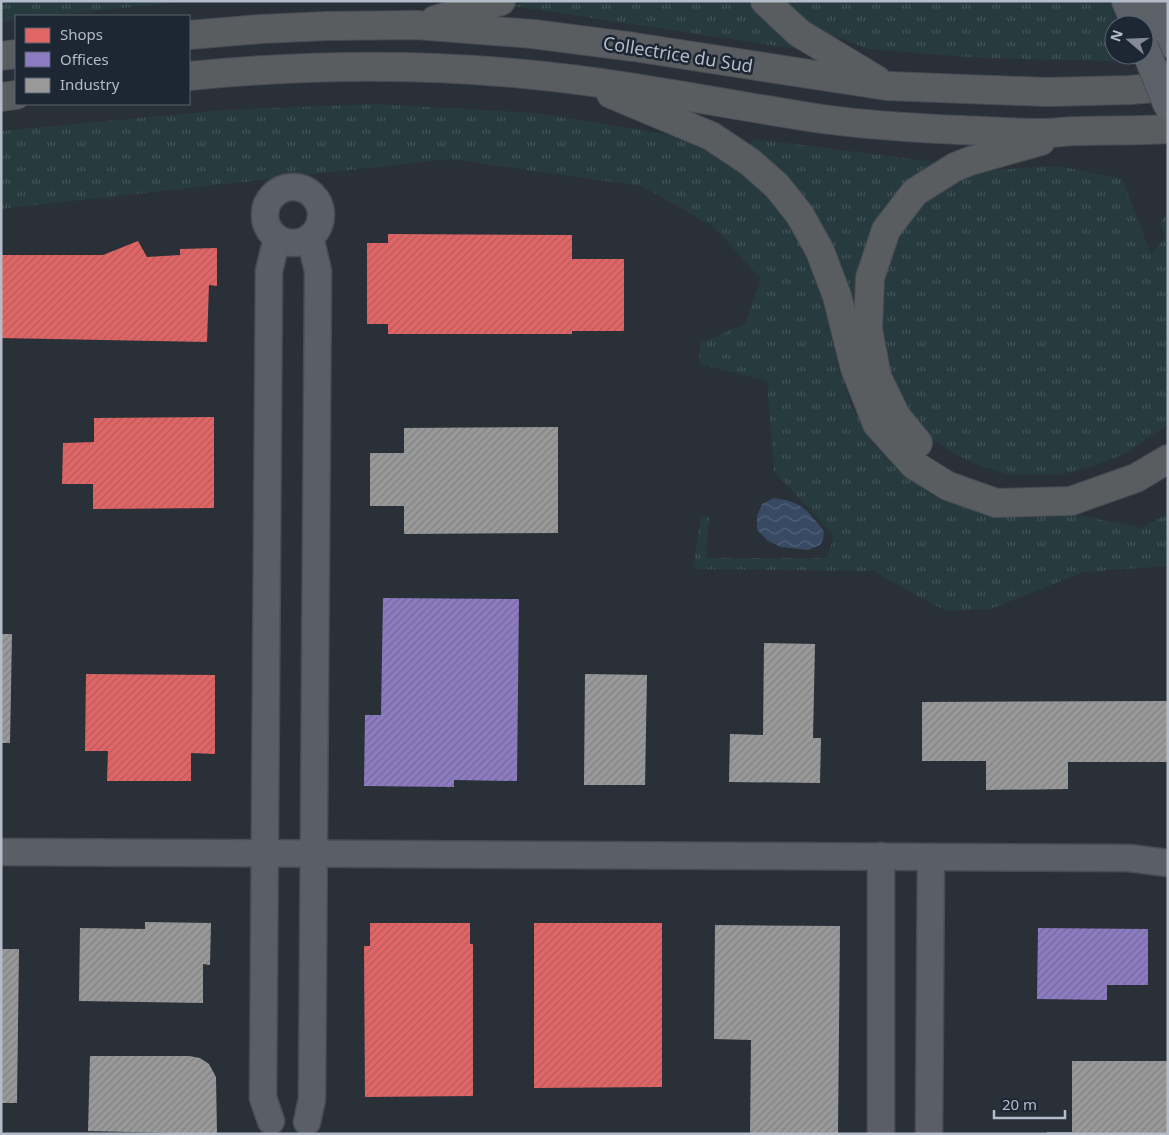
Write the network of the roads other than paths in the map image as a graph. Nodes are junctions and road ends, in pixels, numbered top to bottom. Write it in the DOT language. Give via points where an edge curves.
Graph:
graph roads {
  1 [pos="501,1"];
  2 [pos="764,1"];
  3 [pos="1126,1"];
  4 [pos="1144,15"];
  5 [pos="416,26"];
  6 [pos="190,35"];
  7 [pos="15,54"];
  8 [pos="1,56"];
  9 [pos="1152,65"];
  10 [pos="190,76"];
  11 [pos="578,80"];
  12 [pos="887,86"];
  13 [pos="1168,87"];
  14 [pos="15,95"];
  15 [pos="1,97"];
  16 [pos="1168,106"];
  17 [pos="1168,129"];
  18 [pos="1079,131"];
  19 [pos="277,238"];
  20 [pos="310,238"];
  21 [pos="1168,441"];
  22 [pos="1168,459"];
  23 [pos="1,852"];
  24 [pos="265,854"];
  25 [pos="314,854"];
  26 [pos="881,856"];
  27 [pos="931,856"];
  28 [pos="1168,863"];
  29 [pos="266,1127"];
  30 [pos="312,1128"];
  31 [pos="881,1134"];
  32 [pos="928,1134"];
  1 -- 5 [label="highway"];
  2 -- 12 [label="highway" via="799,33"];
  3 -- 4 [label="main road"];
  5 -- 6 [label="highway, Collectrice du Sud" via="308,27"];
  5 -- 12 [label="highway, Collectrice du Sud" via="533,34"];
  7 -- 8 [label="highway"];
  9 -- 16 [label="main road, bridge"];
  10 -- 11 [label="highway" via="358,67 441,68"];
  11 -- 18 [label="highway" via="874,124 1004,132"];
  11 -- 22 [label="highway" via="711,136 750,162 777,186 800,215 820,251 837,296 855,368 877,424 914,465 948,486 996,503 1071,501 1136,478"];
  12 -- 13 [label="highway, Collectrice du Sud" via="1047,92"];
  14 -- 15 [label="highway"];
  17 -- 18 [label="highway"];
  18 -- 21 [label="highway" via="970,161 916,192 886,230 870,278 868,329 877,377 896,416 920,446 955,468 1000,488 1060,486 1092,478 1128,464"];
  19 -- 20 [label="street" via="293,243"];
  19 -- 20 [label="street" via="266,222 267,204 279,190 298,187 314,196 321,212 317,231"];
  19 -- 24 [label="street" via="269,271"];
  20 -- 25 [label="street" via="318,271"];
  23 -- 24 [label="street"];
  24 -- 25 [label="street"];
  24 -- 29 [label="street" via="263,1098"];
  25 -- 26 [label="street"];
  25 -- 30 [label="street"];
  26 -- 27 [label="street"];
  26 -- 31 [label="street"];
  27 -- 28 [label="street" via="1129,858"];
  27 -- 32 [label="street"];
  29 -- 30 [label="street" via="289,1115 298,1117"];
}
